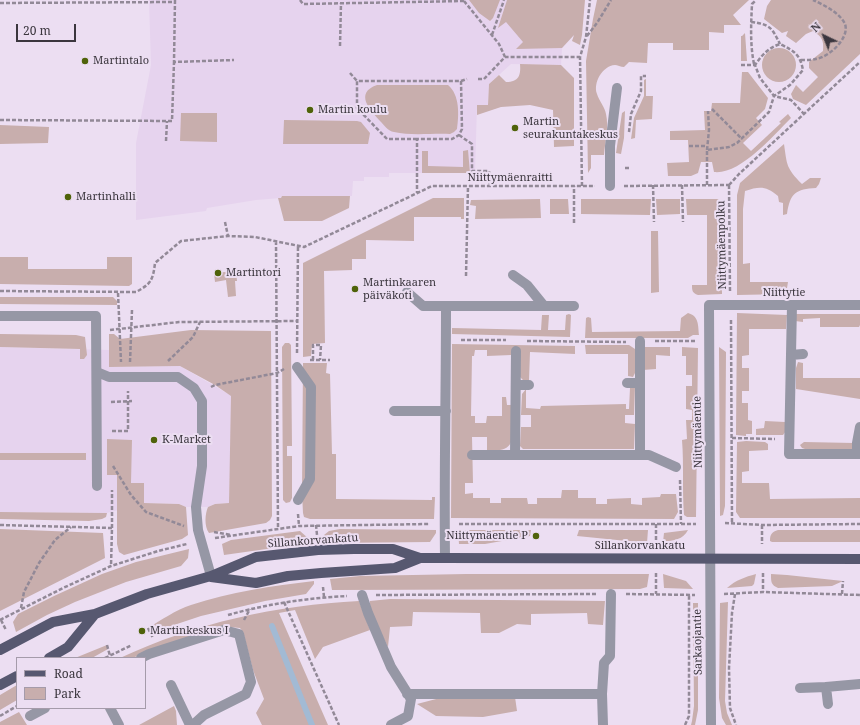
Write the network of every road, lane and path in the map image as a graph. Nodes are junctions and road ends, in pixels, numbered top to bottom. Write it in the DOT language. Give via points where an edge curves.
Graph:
graph roads {
  1 [pos="300,0"];
  2 [pos="362,0"];
  3 [pos="504,0"];
  4 [pos="590,0"];
  5 [pos="611,0"];
  6 [pos="756,0"];
  7 [pos="813,0"];
  8 [pos="175,1"];
  9 [pos="464,1"];
  10 [pos="0,3"];
  11 [pos="341,3"];
  12 [pos="357,3"];
  13 [pos="751,22"];
  14 [pos="492,36"];
  15 [pos="586,37"];
  16 [pos="780,44"];
  17 [pos="340,46"];
  18 [pos="505,57"];
  19 [pos="580,57"];
  20 [pos="234,60"];
  21 [pos="801,60"];
  22 [pos="174,62"];
  23 [pos="860,62"];
  24 [pos="741,65"];
  25 [pos="754,65"];
  26 [pos="350,73"];
  27 [pos="646,76"];
  28 [pos="467,79"];
  29 [pos="478,79"];
  30 [pos="357,81"];
  31 [pos="461,81"];
  32 [pos="617,88"];
  33 [pos="774,96"];
  34 [pos="712,109"];
  35 [pos="708,111"];
  36 [pos="804,114"];
  37 [pos="0,120"];
  38 [pos="167,121"];
  39 [pos="459,135"];
  40 [pos="628,138"];
  41 [pos="742,138"];
  42 [pos="417,139"];
  43 [pos="166,142"];
  44 [pos="689,146"];
  45 [pos="707,146"];
  46 [pos="707,150"];
  47 [pos="625,162"];
  48 [pos="625,168"];
  49 [pos="631,168"];
  50 [pos="625,174"];
  51 [pos="626,180"];
  52 [pos="654,185"];
  53 [pos="682,185"];
  54 [pos="707,185"];
  55 [pos="730,185"];
  56 [pos="468,186"];
  57 [pos="490,186"];
  58 [pos="574,186"];
  59 [pos="582,186"];
  60 [pos="610,186"];
  61 [pos="626,186"];
  62 [pos="418,193"];
  63 [pos="225,222"];
  64 [pos="654,222"];
  65 [pos="683,222"];
  66 [pos="574,223"];
  67 [pos="228,236"];
  68 [pos="276,241"];
  69 [pos="298,246"];
  70 [pos="513,275"];
  71 [pos="466,276"];
  72 [pos="0,291"];
  73 [pos="407,292"];
  74 [pos="118,293"];
  75 [pos="709,305"];
  76 [pos="792,305"];
  77 [pos="860,305"];
  78 [pos="446,306"];
  79 [pos="544,306"];
  80 [pos="574,306"];
  81 [pos="731,306"];
  82 [pos="132,310"];
  83 [pos="0,316"];
  84 [pos="200,322"];
  85 [pos="277,322"];
  86 [pos="131,328"];
  87 [pos="446,339"];
  88 [pos="509,340"];
  89 [pos="525,341"];
  90 [pos="709,341"];
  91 [pos="640,342"];
  92 [pos="732,342"];
  93 [pos="516,352"];
  94 [pos="803,354"];
  95 [pos="791,355"];
  96 [pos="308,360"];
  97 [pos="313,360"];
  98 [pos="320,360"];
  99 [pos="330,360"];
  100 [pos="292,367"];
  101 [pos="97,372"];
  102 [pos="277,373"];
  103 [pos="129,378"];
  104 [pos="150,378"];
  105 [pos="627,383"];
  106 [pos="640,383"];
  107 [pos="516,385"];
  108 [pos="529,385"];
  109 [pos="198,394"];
  110 [pos="132,401"];
  111 [pos="97,402"];
  112 [pos="128,402"];
  113 [pos="394,411"];
  114 [pos="446,411"];
  115 [pos="860,427"];
  116 [pos="112,431"];
  117 [pos="732,438"];
  118 [pos="790,439"];
  119 [pos="858,454"];
  120 [pos="472,455"];
  121 [pos="515,455"];
  122 [pos="640,455"];
  123 [pos="112,466"];
  124 [pos="676,467"];
  125 [pos="112,482"];
  126 [pos="97,486"];
  127 [pos="298,500"];
  128 [pos="732,523"];
  129 [pos="445,524"];
  130 [pos="681,524"];
  131 [pos="711,524"];
  132 [pos="860,524"];
  133 [pos="0,525"];
  134 [pos="72,527"];
  135 [pos="112,528"];
  136 [pos="278,528"];
  137 [pos="198,530"];
  138 [pos="234,535"];
  139 [pos="201,540"];
  140 [pos="420,558"];
  141 [pos="445,558"];
  142 [pos="710,558"];
  143 [pos="860,559"];
  144 [pos="111,566"];
  145 [pos="211,576"];
  146 [pos="843,581"];
  147 [pos="611,594"];
  148 [pos="709,594"];
  149 [pos="735,594"];
  150 [pos="842,594"];
  151 [pos="362,595"];
  152 [pos="689,595"];
  153 [pos="860,595"];
  154 [pos="284,602"];
  155 [pos="21,608"];
  156 [pos="95,614"];
  157 [pos="222,616"];
  158 [pos="0,620"];
  159 [pos="148,628"];
  160 [pos="160,635"];
  161 [pos="153,638"];
  162 [pos="146,640"];
  163 [pos="139,643"];
  164 [pos="107,645"];
  165 [pos="0,650"];
  166 [pos="110,656"];
  167 [pos="51,657"];
  168 [pos="142,657"];
  169 [pos="16,677"];
  170 [pos="860,684"];
  171 [pos="0,685"];
  172 [pos="171,685"];
  173 [pos="800,688"];
  174 [pos="826,688"];
  175 [pos="407,694"];
  176 [pos="602,694"];
  177 [pos="828,704"];
  178 [pos="16,707"];
  179 [pos="43,709"];
  180 [pos="111,709"];
  181 [pos="0,716"];
  182 [pos="30,716"];
  183 [pos="119,725"];
  184 [pos="190,725"];
  185 [pos="193,725"];
  186 [pos="339,725"];
  187 [pos="391,725"];
  188 [pos="603,725"];
  189 [pos="685,725"];
  190 [pos="710,725"];
  191 [pos="736,725"];
  1 -- 11 [label="path" via="303,4"];
  2 -- 12 [label="path"];
  3 -- 14 [label="path"];
  4 -- 15 [label="path"];
  5 -- 15 [label="path"];
  6 -- 13 [label="path" via="752,4"];
  7 -- 21 [label="path" via="840,18 845,25 845,34 836,49 818,59"];
  8 -- 10 [label="path"];
  8 -- 22 [label="path"];
  9 -- 12 [label="path"];
  9 -- 14 [label="path"];
  11 -- 12 [label="path"];
  11 -- 17 [label="path"];
  13 -- 16 [label="path" via="764,23 773,31"];
  13 -- 25 [label="path"];
  14 -- 18 [label="path"];
  15 -- 19 [label="path"];
  16 -- 21 [label="path" via="792,50"];
  16 -- 25 [label="path" via="771,47"];
  18 -- 19 [label="path"];
  18 -- 29 [label="path" via="484,79"];
  19 -- 59 [label="path"];
  20 -- 22 [label="path"];
  21 -- 33 [label="path" via="803,70 790,85"];
  22 -- 38 [label="path" via="172,121"];
  23 -- 36 [label="path"];
  24 -- 25 [label="path"];
  25 -- 33 [label="path" via="760,78"];
  26 -- 30 [label="path"];
  27 -- 40 [label="path" via="641,76 641,91 631,114"];
  28 -- 31 [label="path"];
  30 -- 31 [label="path"];
  30 -- 42 [label="path" via="357,108 387,139"];
  31 -- 39 [label="path" via="462,129"];
  32 -- 60 [label="street" via="610,146"];
  33 -- 36 [label="path" via="790,100"];
  33 -- 41 [label="path" via="769,112"];
  34 -- 41 [label="path"];
  35 -- 45 [label="path"];
  36 -- 55 [label="path"];
  37 -- 38 [label="path"];
  38 -- 43 [label="path"];
  39 -- 42 [label="path" via="452,139"];
  39 -- 57 [label="path" via="472,144 472,171 489,171"];
  41 -- 46 [label="path" via="729,147"];
  42 -- 62 [label="path"];
  44 -- 45 [label="path"];
  45 -- 46 [label="path"];
  46 -- 54 [label="path"];
  47 -- 48 [label="path"];
  48 -- 49 [label="path"];
  48 -- 50 [label="path"];
  51 -- 61 [label="path"];
  52 -- 53 [label="path, Niittymäenraitti"];
  52 -- 61 [label="path, Niittymäenraitti"];
  52 -- 64 [label="path"];
  53 -- 54 [label="path, Niittymäenraitti"];
  53 -- 65 [label="path"];
  54 -- 55 [label="path, Niittymäenraitti"];
  55 -- 81 [label="path, Niittymäenpolku"];
  56 -- 57 [label="path, Niittymäenraitti"];
  56 -- 62 [label="path, Niittymäenraitti" via="432,186"];
  56 -- 71 [label="path"];
  57 -- 58 [label="path, Niittymäenraitti"];
  58 -- 59 [label="path, Niittymäenraitti"];
  58 -- 66 [label="path"];
  59 -- 60 [label="path, Niittymäenraitti"];
  60 -- 61 [label="path, Niittymäenraitti"];
  62 -- 69 [label="path, Niittymäenraitti" via="304,247"];
  63 -- 67 [label="path"];
  67 -- 68 [label="path" via="256,236"];
  67 -- 74 [label="path" via="181,241 155,263 154,277 147,287 136,292"];
  68 -- 69 [label="path"];
  68 -- 85 [label="path"];
  69 -- 85 [label="path" via="297,321"];
  70 -- 79 [label="street" via="527,285"];
  72 -- 74 [label="path"];
  73 -- 78 [label="street" via="424,306"];
  74 -- 86 [label="path" via="120,329"];
  75 -- 81 [label="street, Niittytie"];
  75 -- 90 [label="street, Niittymäentie"];
  76 -- 77 [label="street, Niittytie"];
  76 -- 81 [label="street, Niittytie"];
  76 -- 95 [label="street"];
  78 -- 79 [label="street"];
  78 -- 87 [label="street"];
  79 -- 80 [label="street"];
  81 -- 92 [label="path, Niittymäenpolku"];
  82 -- 86 [label="path"];
  83 -- 101 [label="street" via="96,316"];
  84 -- 85 [label="path"];
  84 -- 86 [label="path"];
  84 -- 104 [label="path" via="193,337"];
  85 -- 102 [label="path"];
  86 -- 103 [label="path"];
  87 -- 88 [label="path"];
  87 -- 114 [label="street"];
  89 -- 91 [label="path"];
  90 -- 91 [label="path"];
  90 -- 92 [label="path"];
  90 -- 131 [label="street, Niittymäentie"];
  91 -- 106 [label="street"];
  92 -- 117 [label="path, Niittymäenpolku"];
  93 -- 107 [label="street"];
  94 -- 95 [label="street"];
  95 -- 118 [label="street"];
  96 -- 97 [label="path"];
  97 -- 98 [label="path"];
  97 -- 98 [label="path" via="313,345 320,345"];
  98 -- 99 [label="path"];
  100 -- 102 [label="path"];
  100 -- 127 [label="street" via="311,387 310,479"];
  101 -- 103 [label="street" via="109,377"];
  101 -- 111 [label="street"];
  102 -- 109 [label="path" via="215,385"];
  102 -- 136 [label="path"];
  103 -- 104 [label="street"];
  104 -- 109 [label="street" via="178,377"];
  105 -- 106 [label="street"];
  106 -- 122 [label="street"];
  107 -- 108 [label="street"];
  107 -- 121 [label="street"];
  109 -- 137 [label="street" via="202,401 202,466 196,506"];
  110 -- 112 [label="path"];
  111 -- 112 [label="path"];
  111 -- 126 [label="street"];
  112 -- 116 [label="path" via="128,431"];
  113 -- 114 [label="street"];
  114 -- 129 [label="street"];
  115 -- 119 [label="street"];
  117 -- 118 [label="path"];
  117 -- 128 [label="path, Niittymäenpolku"];
  118 -- 119 [label="street" via="789,454"];
  120 -- 121 [label="street"];
  121 -- 122 [label="street"];
  122 -- 124 [label="street" via="649,455"];
  123 -- 137 [label="path" via="146,512"];
  124 -- 130 [label="path" via="680,476"];
  125 -- 135 [label="path"];
  128 -- 131 [label="path"];
  128 -- 132 [label="path"];
  129 -- 130 [label="path"];
  129 -- 136 [label="path" via="316,525"];
  129 -- 141 [label="street"];
  130 -- 131 [label="path"];
  131 -- 142 [label="street, Niittymäentie"];
  133 -- 134 [label="path"];
  134 -- 135 [label="path"];
  134 -- 155 [label="path" via="55,540 39,563 24,592"];
  135 -- 144 [label="path"];
  136 -- 138 [label="path"];
  137 -- 138 [label="path"];
  137 -- 139 [label="street"];
  138 -- 139 [label="path"];
  139 -- 144 [label="path"];
  139 -- 145 [label="street"];
  140 -- 141 [label="main road, Sillankorvankatu"];
  140 -- 145 [label="main road, Sillankorvankatu" via="395,568 288,576 256,583"];
  140 -- 145 [label="main road, Sillankorvankatu" via="393,549 318,550 256,557"];
  141 -- 142 [label="main road, Sillankorvankatu"];
  142 -- 143 [label="main road, Sillankorvankatu"];
  142 -- 148 [label="street, Sarkaojantie"];
  144 -- 155 [label="path"];
  145 -- 156 [label="main road, Sillankorvankatu" via="147,594"];
  146 -- 150 [label="path"];
  147 -- 151 [label="path"];
  147 -- 152 [label="path"];
  147 -- 176 [label="street" via="610,656 604,664"];
  148 -- 149 [label="path"];
  148 -- 152 [label="path"];
  148 -- 190 [label="street, Sarkaojantie"];
  149 -- 150 [label="path"];
  149 -- 191 [label="path" via="729,668 730,708"];
  150 -- 153 [label="path"];
  151 -- 154 [label="path"];
  151 -- 175 [label="street" via="391,667"];
  152 -- 189 [label="path" via="689,716"];
  154 -- 157 [label="path"];
  154 -- 186 [label="path"];
  155 -- 158 [label="path"];
  156 -- 165 [label="main road, Sillankorvankatu" via="53,622"];
  156 -- 167 [label="main road, Sillankorvankatu" via="68,647"];
  159 -- 161 [label="path"];
  160 -- 161 [label="path"];
  161 -- 162 [label="path"];
  163 -- 166 [label="path"];
  164 -- 166 [label="path"];
  168 -- 185 [label="street" via="224,630 239,634 251,682 246,694 204,715"];
  169 -- 171 [label="main road"];
  170 -- 174 [label="street"];
  172 -- 184 [label="street"];
  173 -- 174 [label="street"];
  174 -- 177 [label="street"];
  175 -- 176 [label="street"];
  175 -- 187 [label="street" via="411,699 408,716"];
  176 -- 188 [label="street"];
  178 -- 181 [label="path"];
  179 -- 182 [label="street"];
  180 -- 183 [label="street"];
}
